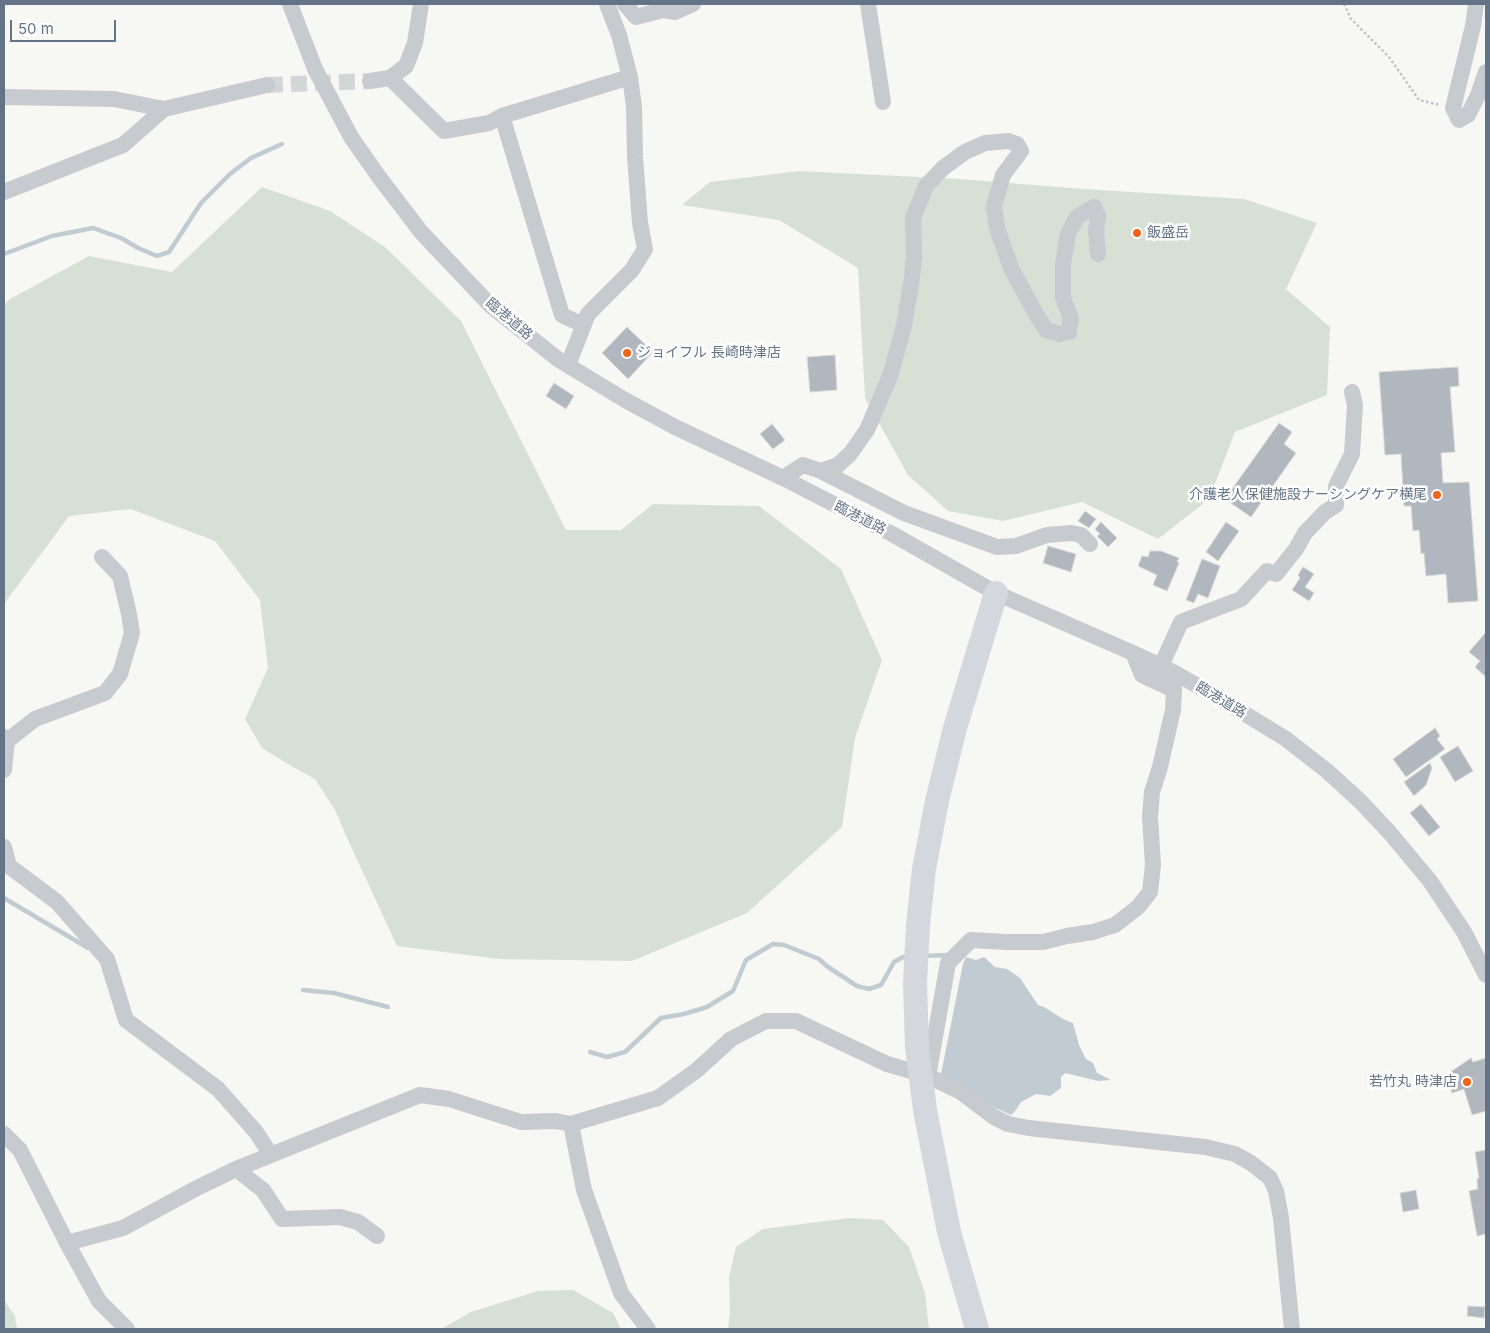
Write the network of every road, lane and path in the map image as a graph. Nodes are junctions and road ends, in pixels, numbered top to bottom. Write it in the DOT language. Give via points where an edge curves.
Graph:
graph roads {
  1 [pos="290,4"];
  2 [pos="421,4"];
  3 [pos="607,4"];
  4 [pos="625,4"];
  5 [pos="692,4"];
  6 [pos="868,4"];
  7 [pos="1344,4"];
  8 [pos="1476,4"];
  9 [pos="1486,72"];
  10 [pos="630,76"];
  11 [pos="390,78"];
  12 [pos="370,81"];
  13 [pos="267,86"];
  14 [pos="4,97"];
  15 [pos="883,102"];
  16 [pos="1453,108"];
  17 [pos="164,109"];
  18 [pos="502,116"];
  19 [pos="4,192"];
  20 [pos="1098,254"];
  21 [pos="584,325"];
  22 [pos="568,364"];
  23 [pos="1352,392"];
  24 [pos="821,471"];
  25 [pos="783,478"];
  26 [pos="1090,544"];
  27 [pos="102,557"];
  28 [pos="996,593"];
  29 [pos="1134,653"];
  30 [pos="1161,666"];
  31 [pos="5,739"];
  32 [pos="4,770"];
  33 [pos="4,847"];
  34 [pos="1486,975"];
  35 [pos="928,1076"];
  36 [pos="571,1124"];
  37 [pos="4,1134"];
  38 [pos="271,1155"];
  39 [pos="236,1169"];
  40 [pos="377,1236"];
  41 [pos="67,1243"];
  42 [pos="127,1329"];
  43 [pos="648,1329"];
  44 [pos="977,1329"];
  45 [pos="1292,1329"];
  1 -- 22 [label="street, 臨港道路" via="315,69 351,137 378,177 421,232 491,306"];
  2 -- 11 [label="street" via="415,43 406,66"];
  3 -- 10 [label="street"];
  4 -- 5 [label="street" via="636,17 663,10 675,12"];
  6 -- 15 [label="street"];
  7 -- 16 [label="path" via="1351,19 1389,57 1419,100"];
  8 -- 16 [label="street"];
  9 -- 16 [label="street" via="1468,115 1459,120"];
  10 -- 18 [label="street"];
  10 -- 21 [label="street" via="640,223 645,249 632,270 588,314"];
  11 -- 12 [label="street"];
  11 -- 18 [label="street" via="444,131 489,123"];
  13 -- 17 [label="street"];
  14 -- 17 [label="street" via="114,98"];
  17 -- 19 [label="street" via="123,145"];
  18 -- 21 [label="street" via="562,315"];
  20 -- 24 [label="street" via="1098,216 1094,207 1077,217 1068,234 1062,264 1063,298 1071,318 1069,332 1059,334 1046,330 1011,268 997,228 994,206 1003,174 1021,151 1017,144 1008,141 985,143 943,168 926,186 913,218 912,278 904,326 890,376 867,430 850,454 838,465"];
  21 -- 22 [label="street"];
  22 -- 25 [label="street, 臨港道路" via="675,427"];
  23 -- 30 [label="street" via="1355,405 1352,454 1336,486 1336,505 1304,533 1276,574 1267,571 1242,599 1181,622"];
  24 -- 25 [label="street" via="803,465"];
  24 -- 26 [label="street" via="904,513 997,547 1016,546 1047,535 1071,533 1081,535"];
  25 -- 28 [label="street, 臨港道路" via="894,535"];
  27 -- 31 [label="street" via="120,576 132,633 120,674 105,693 35,719"];
  28 -- 29 [label="street, 臨港道路"];
  28 -- 44 [label="highway" via="955,728 937,801 924,869 915,983 925,1110 949,1232"];
  29 -- 30 [label="street, 臨港道路"];
  29 -- 35 [label="street" via="1142,675 1174,690 1173,710 1152,792 1150,892 1138,907 1115,925 1093,932 1043,942 971,940 961,948 948,963"];
  30 -- 34 [label="street, 臨港道路" via="1286,739 1360,801 1430,881 1464,932"];
  31 -- 32 [label="street"];
  33 -- 38 [label="street" via="9,866 57,902 107,959 126,1020 218,1089 256,1132"];
  35 -- 36 [label="street" via="887,1064 796,1021 766,1021 731,1039 697,1070 658,1098"];
  35 -- 45 [label="street" via="961,1092 1008,1124 1205,1147 1235,1154 1251,1162 1270,1178 1276,1191"];
  36 -- 38 [label="street" via="522,1122 449,1099 420,1095"];
  36 -- 43 [label="street" via="584,1190 621,1293"];
  37 -- 41 [label="street" via="20,1150"];
  38 -- 39 [label="street"];
  39 -- 40 [label="street" via="262,1190 282,1219 340,1218 358,1222"];
  39 -- 41 [label="street" via="123,1228"];
  41 -- 42 [label="street" via="100,1301"];
}
